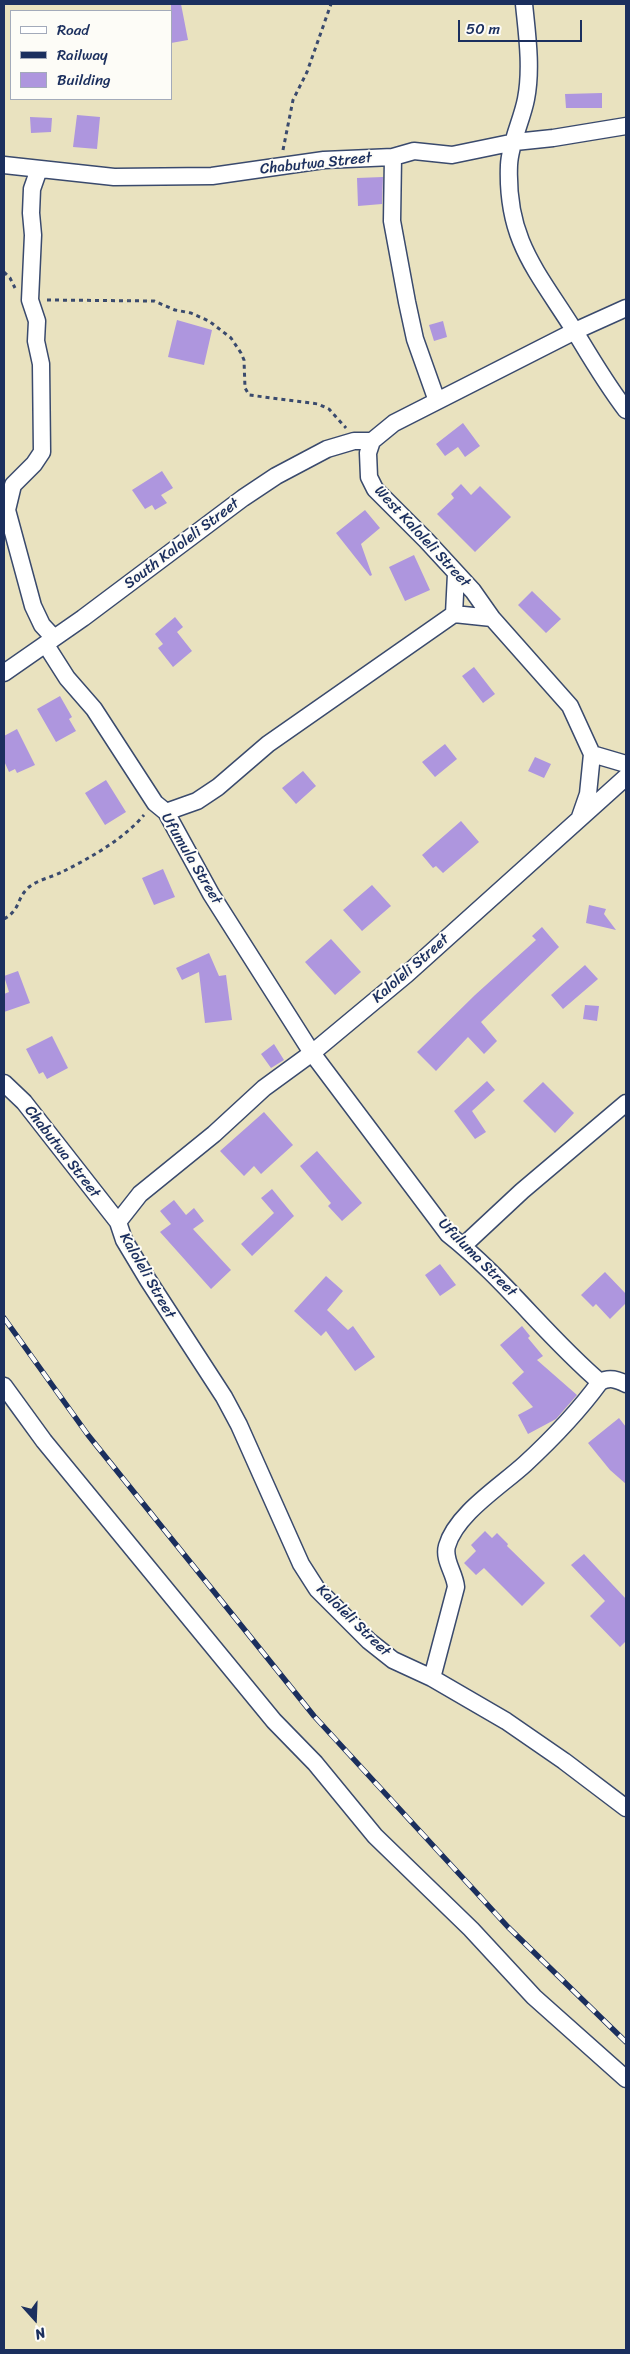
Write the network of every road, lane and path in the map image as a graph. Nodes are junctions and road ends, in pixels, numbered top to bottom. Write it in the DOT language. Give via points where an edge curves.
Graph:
graph roads {
  1 [pos="331,4"];
  2 [pos="524,4"];
  3 [pos="626,126"];
  4 [pos="515,142"];
  5 [pos="393,157"];
  6 [pos="4,164"];
  7 [pos="281,166"];
  8 [pos="38,169"];
  9 [pos="30,300"];
  10 [pos="626,308"];
  11 [pos="575,330"];
  12 [pos="437,401"];
  13 [pos="626,410"];
  14 [pos="354,441"];
  15 [pos="372,441"];
  16 [pos="456,574"];
  17 [pos="454,614"];
  18 [pos="492,618"];
  19 [pos="50,642"];
  20 [pos="4,673"];
  21 [pos="592,754"];
  22 [pos="626,764"];
  23 [pos="626,777"];
  24 [pos="160,808"];
  25 [pos="580,819"];
  26 [pos="4,919"];
  27 [pos="312,1053"];
  28 [pos="4,1083"];
  29 [pos="626,1103"];
  30 [pos="118,1222"];
  31 [pos="463,1246"];
  32 [pos="600,1382"];
  33 [pos="626,1384"];
  34 [pos="4,1386"];
  35 [pos="432,1678"];
  36 [pos="626,1808"];
  37 [pos="626,2079"];
  1 -- 7 [label="path" via="307,72 293,100"];
  2 -- 4 [label="street" via="527,97"];
  3 -- 4 [label="street, Chabutwa Street"];
  4 -- 5 [label="street, Chabutwa Street" via="452,156 414,151"];
  4 -- 11 [label="street" via="509,162 513,221 521,246"];
  5 -- 7 [label="street, Chabutwa Street" via="324,160"];
  5 -- 12 [label="street" via="392,221 415,339"];
  6 -- 8 [label="street, Chabutwa Street"];
  7 -- 8 [label="street, Chabutwa Street" via="212,176 114,177"];
  8 -- 9 [label="street, Ufumula Street" via="32,190"];
  9 -- 14 [label="path" via="154,301 201,317 220,328 241,353 245,388 249,395 318,404 329,409 351,433"];
  9 -- 19 [label="street, Ufumula Street" via="37,321 36,341 41,364 42,452 13,485 7,510 33,606"];
  10 -- 11 [label="street"];
  11 -- 12 [label="street"];
  11 -- 13 [label="street" via="597,370"];
  12 -- 15 [label="street" via="394,423"];
  14 -- 15 [label="street, South Kaloleli Street"];
  14 -- 19 [label="street, South Kaloleli Street" via="327,449 260,487"];
  15 -- 16 [label="street, West Kaloleli Street" via="368,453 369,477 375,489"];
  16 -- 17 [label="street"];
  16 -- 18 [label="street, West Kaloleli Street"];
  17 -- 18 [label="street"];
  17 -- 24 [label="street" via="275,739 197,801"];
  18 -- 21 [label="street, West Kaloleli Street" via="570,706"];
  19 -- 20 [label="street, South Kaloleli Street"];
  19 -- 24 [label="street, Ufumula Street" via="67,678 94,709"];
  21 -- 22 [label="street"];
  21 -- 25 [label="street" via="588,794"];
  23 -- 25 [label="street, Kaloleli Street"];
  24 -- 26 [label="path" via="64,871 27,889 14,913"];
  24 -- 27 [label="street, Ufumula Street"];
  25 -- 27 [label="street, Kaloleli Street" via="407,974"];
  27 -- 30 [label="street, Kaloleli Street" via="264,1088 140,1194"];
  27 -- 31 [label="street, Ufuluma Street" via="448,1234"];
  28 -- 30 [label="street, Chabutwa Street" via="24,1102"];
  29 -- 31 [label="street"];
  30 -- 35 [label="street, Kaloleli Street" via="124,1240 143,1272 224,1397 298,1556 317,1589 393,1660"];
  31 -- 32 [label="street, Ufuluma Street" via="557,1343"];
  32 -- 33 [label="street" via="613,1379"];
  32 -- 35 [label="street" via="543,1447 485,1498 452,1534 446,1554 456,1587"];
  34 -- 37 [label="street" via="44,1441 274,1721 315,1763 375,1836 471,1929 534,1997"];
  35 -- 36 [label="street, Kaloleli Street" via="506,1721"];
}
